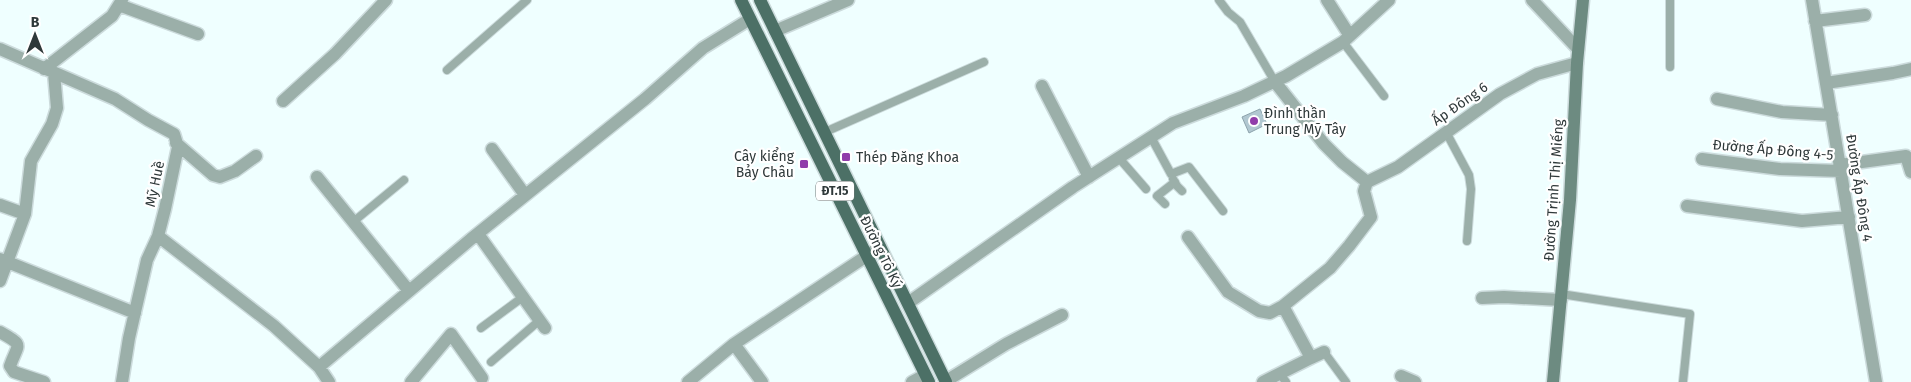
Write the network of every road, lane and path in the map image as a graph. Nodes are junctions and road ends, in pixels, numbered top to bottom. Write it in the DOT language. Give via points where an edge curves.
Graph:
graph roads {
  1 [pos="386,0"];
  2 [pos="528,0"];
  3 [pos="741,0"];
  4 [pos="760,0"];
  5 [pos="848,0"];
  6 [pos="1219,0"];
  7 [pos="1327,0"];
  8 [pos="1389,0"];
  9 [pos="1532,0"];
  10 [pos="1583,0"];
  11 [pos="1670,0"];
  12 [pos="1812,0"];
  13 [pos="121,2"];
  14 [pos="1865,15"];
  15 [pos="750,19"];
  16 [pos="1815,21"];
  17 [pos="775,31"];
  18 [pos="198,34"];
  19 [pos="1347,39"];
  20 [pos="0,49"];
  21 [pos="1578,49"];
  22 [pos="984,62"];
  23 [pos="1577,63"];
  24 [pos="1670,67"];
  25 [pos="1911,69"];
  26 [pos="447,70"];
  27 [pos="49,71"];
  28 [pos="1275,82"];
  29 [pos="1826,83"];
  30 [pos="1042,86"];
  31 [pos="1384,96"];
  32 [pos="1717,99"];
  33 [pos="283,100"];
  34 [pos="1832,115"];
  35 [pos="825,132"];
  36 [pos="1446,132"];
  37 [pos="1151,137"];
  38 [pos="176,142"];
  39 [pos="492,149"];
  40 [pos="256,156"];
  41 [pos="1119,158"];
  42 [pos="1702,160"];
  43 [pos="1840,168"];
  44 [pos="1911,172"];
  45 [pos="316,177"];
  46 [pos="1089,177"];
  47 [pos="1173,178"];
  48 [pos="404,180"];
  49 [pos="1367,182"];
  50 [pos="1146,188"];
  51 [pos="1182,191"];
  52 [pos="526,195"];
  53 [pos="1165,204"];
  54 [pos="0,205"];
  55 [pos="1687,206"];
  56 [pos="1223,211"];
  57 [pos="24,214"];
  58 [pos="1849,217"];
  59 [pos="353,222"];
  60 [pos="478,234"];
  61 [pos="158,236"];
  62 [pos="1188,237"];
  63 [pos="1467,241"];
  64 [pos="880,247"];
  65 [pos="866,255"];
  66 [pos="4,261"];
  67 [pos="0,281"];
  68 [pos="409,291"];
  69 [pos="523,297"];
  70 [pos="1561,297"];
  71 [pos="1482,298"];
  72 [pos="908,303"];
  73 [pos="1283,306"];
  74 [pos="134,313"];
  75 [pos="895,313"];
  76 [pos="1062,316"];
  77 [pos="542,324"];
  78 [pos="481,328"];
  79 [pos="0,332"];
  80 [pos="734,344"];
  81 [pos="1324,352"];
  82 [pos="1311,358"];
  83 [pos="491,362"];
  84 [pos="319,367"];
  85 [pos="1401,376"];
  86 [pos="482,378"];
  87 [pos="1283,378"];
  88 [pos="927,379"];
  89 [pos="44,382"];
  90 [pos="122,382"];
  91 [pos="329,382"];
  92 [pos="411,382"];
  93 [pos="688,382"];
  94 [pos="762,382"];
  95 [pos="912,382"];
  96 [pos="946,382"];
  97 [pos="1263,382"];
  98 [pos="1346,382"];
  99 [pos="1415,382"];
  100 [pos="1553,382"];
  101 [pos="1683,382"];
  102 [pos="1876,382"];
  1 -- 33 [label="street" via="335,54"];
  2 -- 26 [label="lane"];
  3 -- 15 [label="main road, Đường Tô Ký / ĐT.15"];
  4 -- 17 [label="main road, Đường Tô Ký / ĐT.15"];
  5 -- 17 [label="street"];
  6 -- 28 [label="lane" via="1240,22"];
  7 -- 19 [label="street"];
  8 -- 19 [label="street"];
  9 -- 21 [label="street"];
  10 -- 21 [label="main road, Đường Trịnh Thị Miếng"];
  11 -- 24 [label="lane"];
  12 -- 16 [label="street, Đường Ấp Đông 4"];
  13 -- 18 [label="street"];
  13 -- 27 [label="street" via="112,16"];
  14 -- 16 [label="street"];
  15 -- 52 [label="street" via="703,48"];
  15 -- 65 [label="main road, Đường Tô Ký / ĐT.15"];
  16 -- 29 [label="street, Đường Ấp Đông 4"];
  17 -- 35 [label="main road, Đường Tô Ký / ĐT.15"];
  19 -- 28 [label="street"];
  19 -- 31 [label="lane"];
  20 -- 27 [label="street"];
  21 -- 23 [label="main road, Đường Trịnh Thị Miếng"];
  22 -- 35 [label="lane"];
  23 -- 36 [label="street, Ấp Đông 6" via="1537,74 1500,94"];
  23 -- 70 [label="main road, Đường Trịnh Thị Miếng"];
  25 -- 29 [label="street"];
  27 -- 38 [label="street" via="115,99 174,134"];
  27 -- 57 [label="street" via="57,108 32,161"];
  28 -- 37 [label="street" via="1173,123"];
  28 -- 49 [label="street" via="1324,144"];
  29 -- 34 [label="street, Đường Ấp Đông 4"];
  30 -- 46 [label="street"];
  32 -- 34 [label="street" via="1782,112"];
  34 -- 43 [label="street, Đường Ấp Đông 4"];
  35 -- 64 [label="main road, Đường Tô Ký / ĐT.15"];
  36 -- 49 [label="street, Ấp Đông 6" via="1398,167"];
  36 -- 63 [label="lane" via="1470,175"];
  37 -- 41 [label="street"];
  37 -- 47 [label="lane"];
  38 -- 40 [label="street" via="213,175 220,177"];
  38 -- 61 [label="street, Mỹ Huề" via="178,146"];
  39 -- 52 [label="street"];
  41 -- 46 [label="street"];
  41 -- 50 [label="lane"];
  42 -- 43 [label="street, Đường Ấp Đông 4-5" via="1780,169"];
  43 -- 44 [label="street, Đường Ấp Đông 4-5" via="1906,156"];
  43 -- 58 [label="street, Đường Ấp Đông 4"];
  45 -- 59 [label="street"];
  46 -- 72 [label="street"];
  47 -- 51 [label="lane"];
  47 -- 53 [label="lane" via="1157,196"];
  47 -- 56 [label="lane" via="1189,167"];
  48 -- 59 [label="lane"];
  49 -- 73 [label="street" via="1364,191 1371,217 1330,268"];
  52 -- 60 [label="street"];
  54 -- 57 [label="street"];
  55 -- 58 [label="street" via="1802,221"];
  57 -- 66 [label="street"];
  58 -- 102 [label="street, Đường Ấp Đông 4"];
  59 -- 68 [label="street"];
  60 -- 68 [label="street"];
  60 -- 69 [label="street"];
  61 -- 74 [label="street, Mỹ Huề" via="147,260"];
  61 -- 84 [label="street" via="274,326"];
  62 -- 73 [label="street" via="1228,292 1259,311 1270,313"];
  64 -- 65 [label="street"];
  64 -- 72 [label="main road, Đường Tô Ký / ĐT.15"];
  65 -- 75 [label="main road, Đường Tô Ký / ĐT.15"];
  65 -- 80 [label="street"];
  66 -- 67 [label="street"];
  66 -- 74 [label="street"];
  68 -- 84 [label="street"];
  69 -- 77 [label="street"];
  69 -- 78 [label="lane"];
  70 -- 71 [label="street"];
  70 -- 100 [label="main road, Đường Trịnh Thị Miếng"];
  70 -- 101 [label="lane" via="1690,314"];
  72 -- 75 [label="main road"];
  72 -- 96 [label="main road, Đường Tô Ký / ĐT.15"];
  73 -- 82 [label="street"];
  74 -- 90 [label="street, Mỹ Huề"];
  75 -- 88 [label="main road, Đường Tô Ký / ĐT.15"];
  76 -- 96 [label="street" via="1006,344"];
  77 -- 83 [label="lane"];
  79 -- 89 [label="street" via="18,345 10,366 14,372"];
  80 -- 93 [label="street"];
  80 -- 94 [label="street"];
  81 -- 82 [label="street"];
  81 -- 98 [label="lane"];
  82 -- 87 [label="street"];
  84 -- 91 [label="street"];
  85 -- 99 [label="street"];
  86 -- 92 [label="street" via="451,334"];
  87 -- 97 [label="street"];
  88 -- 95 [label="street"];
}
